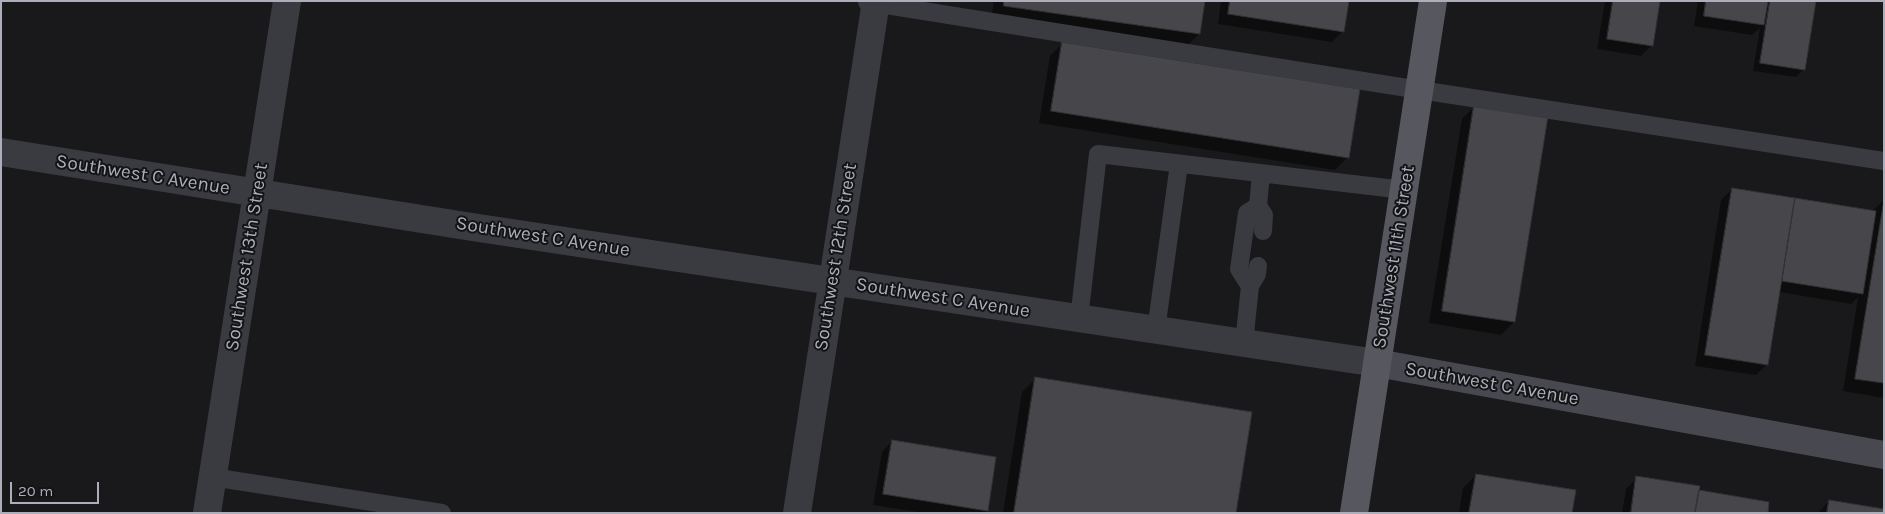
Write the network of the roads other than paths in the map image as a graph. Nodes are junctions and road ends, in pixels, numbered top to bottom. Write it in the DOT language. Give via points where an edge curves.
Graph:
graph roads {
  1 [pos="287,1"];
  2 [pos="1433,1"];
  3 [pos="872,2"];
  4 [pos="1420,90"];
  5 [pos="1,152"];
  6 [pos="1884,161"];
  7 [pos="1180,164"];
  8 [pos="1261,173"];
  9 [pos="1404,190"];
  10 [pos="257,193"];
  11 [pos="1258,206"];
  12 [pos="1264,231"];
  13 [pos="1258,266"];
  14 [pos="832,282"];
  15 [pos="1250,286"];
  16 [pos="1078,319"];
  17 [pos="1156,330"];
  18 [pos="1244,343"];
  19 [pos="1377,363"];
  20 [pos="1884,455"];
  21 [pos="212,477"];
  22 [pos="207,513"];
  23 [pos="442,513"];
  24 [pos="797,513"];
  25 [pos="1354,513"];
  1 -- 10 [label="street, Southwest 13th Street"];
  2 -- 4 [label="main road, Southwest 11th Street"];
  3 -- 4 [label="lane"];
  3 -- 14 [label="street, Southwest 12th Street"];
  4 -- 6 [label="lane"];
  4 -- 9 [label="main road, Southwest 11th Street"];
  5 -- 10 [label="street, Southwest C Avenue"];
  7 -- 8 [label="lane"];
  7 -- 16 [label="lane" via="1098,154"];
  7 -- 17 [label="lane"];
  8 -- 9 [label="lane"];
  8 -- 11 [label="lane"];
  9 -- 19 [label="main road, Southwest 11th Street"];
  10 -- 14 [label="street, Southwest C Avenue"];
  10 -- 21 [label="street, Southwest 13th Street"];
  11 -- 12 [label="lane" via="1264,215"];
  11 -- 15 [label="lane" via="1247,213 1239,269"];
  13 -- 15 [label="lane"];
  14 -- 16 [label="street, Southwest C Avenue"];
  14 -- 24 [label="street, Southwest 12th Street"];
  15 -- 18 [label="lane"];
  16 -- 17 [label="street, Southwest C Avenue"];
  17 -- 18 [label="street, Southwest C Avenue"];
  18 -- 19 [label="street, Southwest C Avenue"];
  19 -- 20 [label="street, Southwest C Avenue"];
  19 -- 25 [label="main road, Southwest 11th Street"];
  21 -- 22 [label="street, Southwest 13th Street"];
  21 -- 23 [label="lane"];
}
